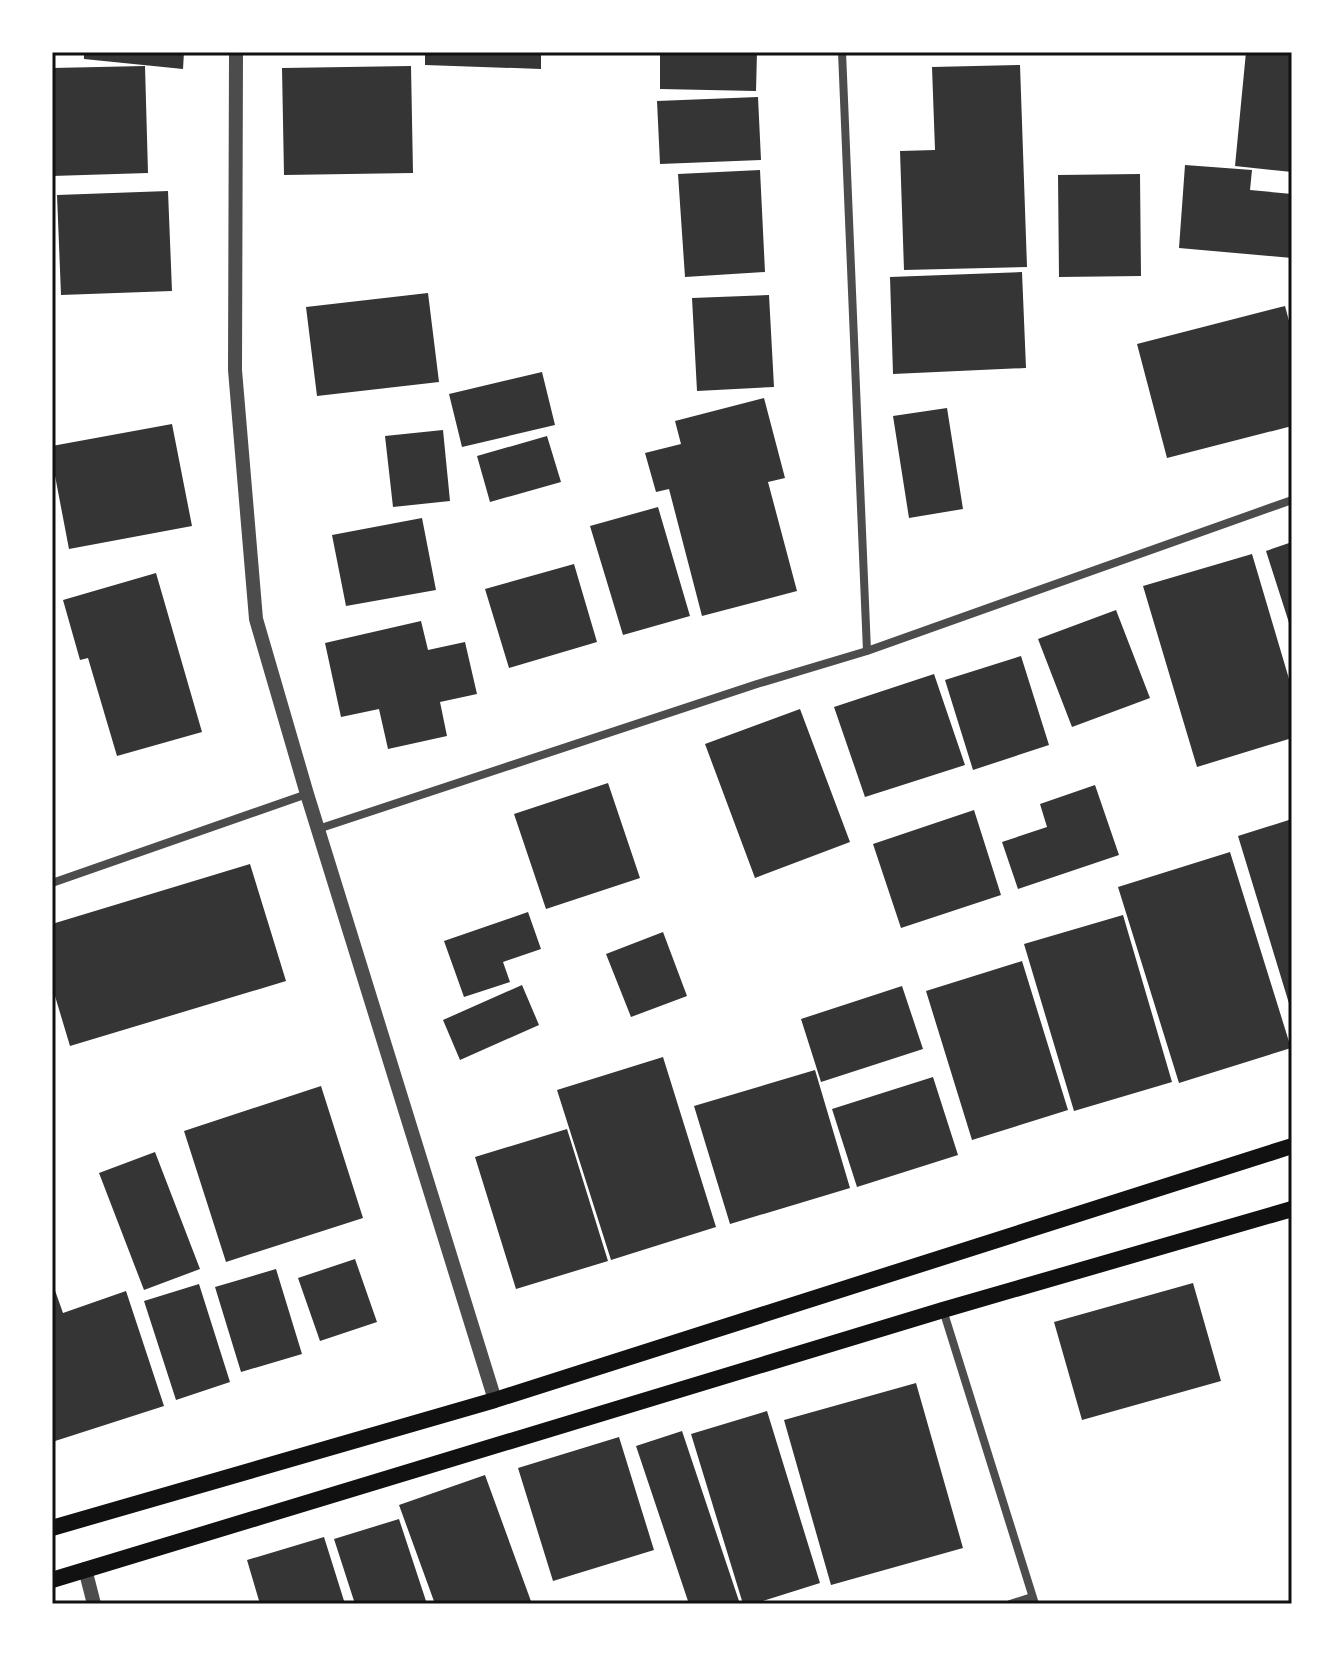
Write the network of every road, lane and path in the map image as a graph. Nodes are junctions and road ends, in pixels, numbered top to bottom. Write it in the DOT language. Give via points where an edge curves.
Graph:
graph roads {
  1 [pos="236,52"];
  2 [pos="842,52"];
  3 [pos="1292,500"];
  4 [pos="867,651"];
  5 [pos="307,794"];
  6 [pos="318,829"];
  7 [pos="52,883"];
  8 [pos="1292,1146"];
  9 [pos="1292,1209"];
  10 [pos="943,1310"];
  11 [pos="495,1400"];
  12 [pos="52,1528"];
  13 [pos="85,1569"];
  14 [pos="52,1580"];
  15 [pos="1034,1600"];
  16 [pos="94,1604"];
  17 [pos="1010,1604"];
  1 -- 5 [label="street" via="235,370 256,619"];
  2 -- 4 [label="street"];
  3 -- 4 [label="street"];
  4 -- 6 [label="street"];
  5 -- 6 [label="street"];
  5 -- 7 [label="street"];
  6 -- 11 [label="street"];
  8 -- 11 [label="main road"];
  9 -- 10 [label="main road"];
  10 -- 13 [label="main road"];
  10 -- 15 [label="street"];
  11 -- 12 [label="main road"];
  13 -- 14 [label="main road"];
  13 -- 16 [label="street"];
  15 -- 17 [label="street"];
}
